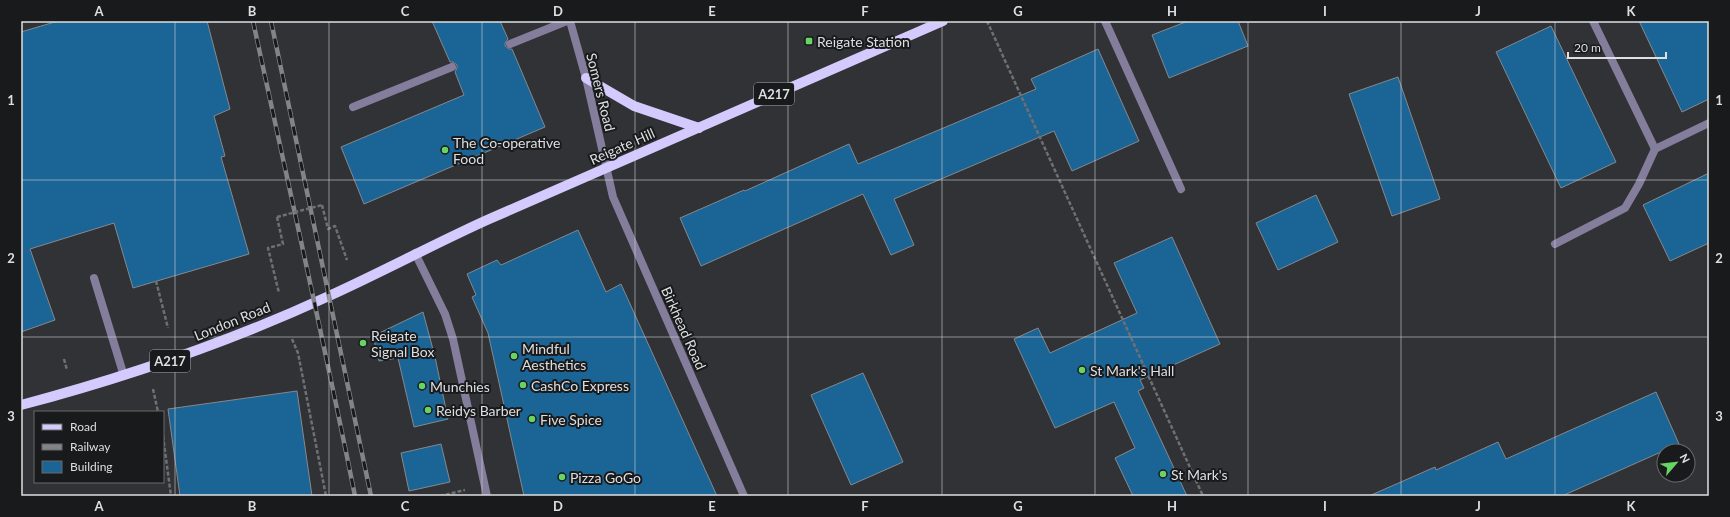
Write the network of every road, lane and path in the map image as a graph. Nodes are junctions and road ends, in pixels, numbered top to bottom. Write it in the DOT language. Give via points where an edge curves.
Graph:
graph roads {
  1 [pos="567,21"];
  2 [pos="570,21"];
  3 [pos="943,21"];
  4 [pos="987,21"];
  5 [pos="1105,21"];
  6 [pos="1593,21"];
  7 [pos="510,44"];
  8 [pos="452,67"];
  9 [pos="586,78"];
  10 [pos="353,107"];
  11 [pos="1709,123"];
  12 [pos="699,128"];
  13 [pos="1654,149"];
  14 [pos="606,168"];
  15 [pos="1181,189"];
  16 [pos="1555,244"];
  17 [pos="415,253"];
  18 [pos="348,260"];
  19 [pos="94,278"];
  20 [pos="156,281"];
  21 [pos="279,292"];
  22 [pos="314,303"];
  23 [pos="168,328"];
  24 [pos="292,340"];
  25 [pos="124,376"];
  26 [pos="21,405"];
  27 [pos="164,444"];
  28 [pos="171,496"];
  29 [pos="326,496"];
  30 [pos="487,496"];
  31 [pos="744,496"];
  32 [pos="1203,496"];
  1 -- 7 [label="street"];
  2 -- 9 [label="street, Somers Road"];
  3 -- 12 [label="main road, Reigate Hill / A217"];
  4 -- 32 [label="path"];
  5 -- 15 [label="street"];
  6 -- 13 [label="street"];
  8 -- 10 [label="street"];
  9 -- 12 [label="main road" via="634,106"];
  9 -- 14 [label="street, Somers Road"];
  11 -- 13 [label="street"];
  12 -- 14 [label="main road, Reigate Hill / A217"];
  13 -- 16 [label="street" via="1625,208"];
  14 -- 17 [label="main road, Reigate Hill / A217"];
  14 -- 31 [label="street, Birkhead Road" via="613,197"];
  17 -- 22 [label="main road, Reigate Hill / A217"];
  17 -- 30 [label="street" via="445,314 453,338"];
  18 -- 21 [label="path, bridge" via="335,226 328,228 322,204 277,217 283,244 268,248"];
  19 -- 25 [label="street"];
  20 -- 23 [label="path"];
  22 -- 25 [label="main road, London Road / A217" via="185,355"];
  24 -- 29 [label="path" via="298,353"];
  25 -- 26 [label="main road, London Road / A217"];
  27 -- 28 [label="path"];
}
